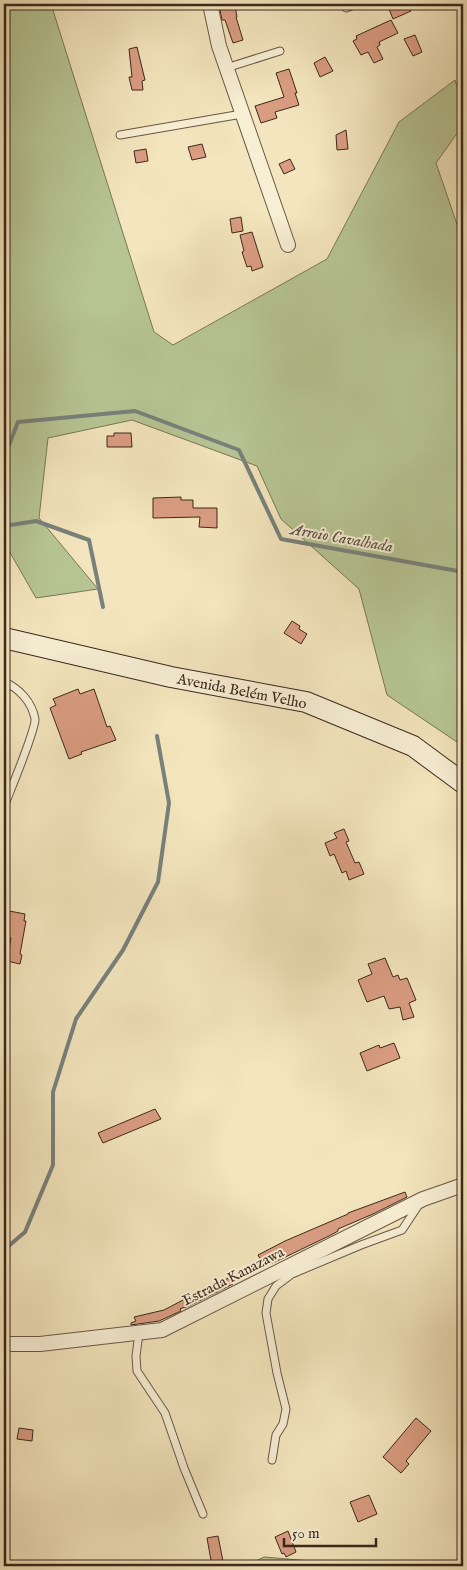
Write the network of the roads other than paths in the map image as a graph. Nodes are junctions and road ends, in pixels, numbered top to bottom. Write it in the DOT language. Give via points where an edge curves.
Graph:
graph roads {
  1 [pos="210,4"];
  2 [pos="357,4"];
  3 [pos="346,8"];
  4 [pos="280,51"];
  5 [pos="226,68"];
  6 [pos="242,114"];
  7 [pos="120,135"];
  8 [pos="288,245"];
  9 [pos="4,638"];
  10 [pos="4,682"];
  11 [pos="463,783"];
  12 [pos="4,807"];
  13 [pos="463,1185"];
  14 [pos="423,1199"];
  15 [pos="139,1333"];
  16 [pos="4,1344"];
  17 [pos="272,1460"];
  18 [pos="203,1514"];
  1 -- 5 [label="street"];
  2 -- 3 [label="lane"];
  4 -- 5 [label="lane"];
  5 -- 6 [label="street"];
  6 -- 7 [label="lane"];
  6 -- 8 [label="street"];
  9 -- 11 [label="main road, Avenida Belém Velho" via="171,677 306,702 413,746"];
  10 -- 12 [label="lane" via="21,692 35,721"];
  13 -- 14 [label="street, Estrada Kanazawa"];
  14 -- 15 [label="street, Estrada Kanazawa" via="162,1330"];
  14 -- 17 [label="lane" via="402,1230 292,1274 276,1286 268,1299 266,1312 276,1373 286,1409"];
  15 -- 16 [label="street, Estrada Kanazawa" via="40,1344"];
  15 -- 18 [label="lane" via="137,1371 165,1413"];
}
